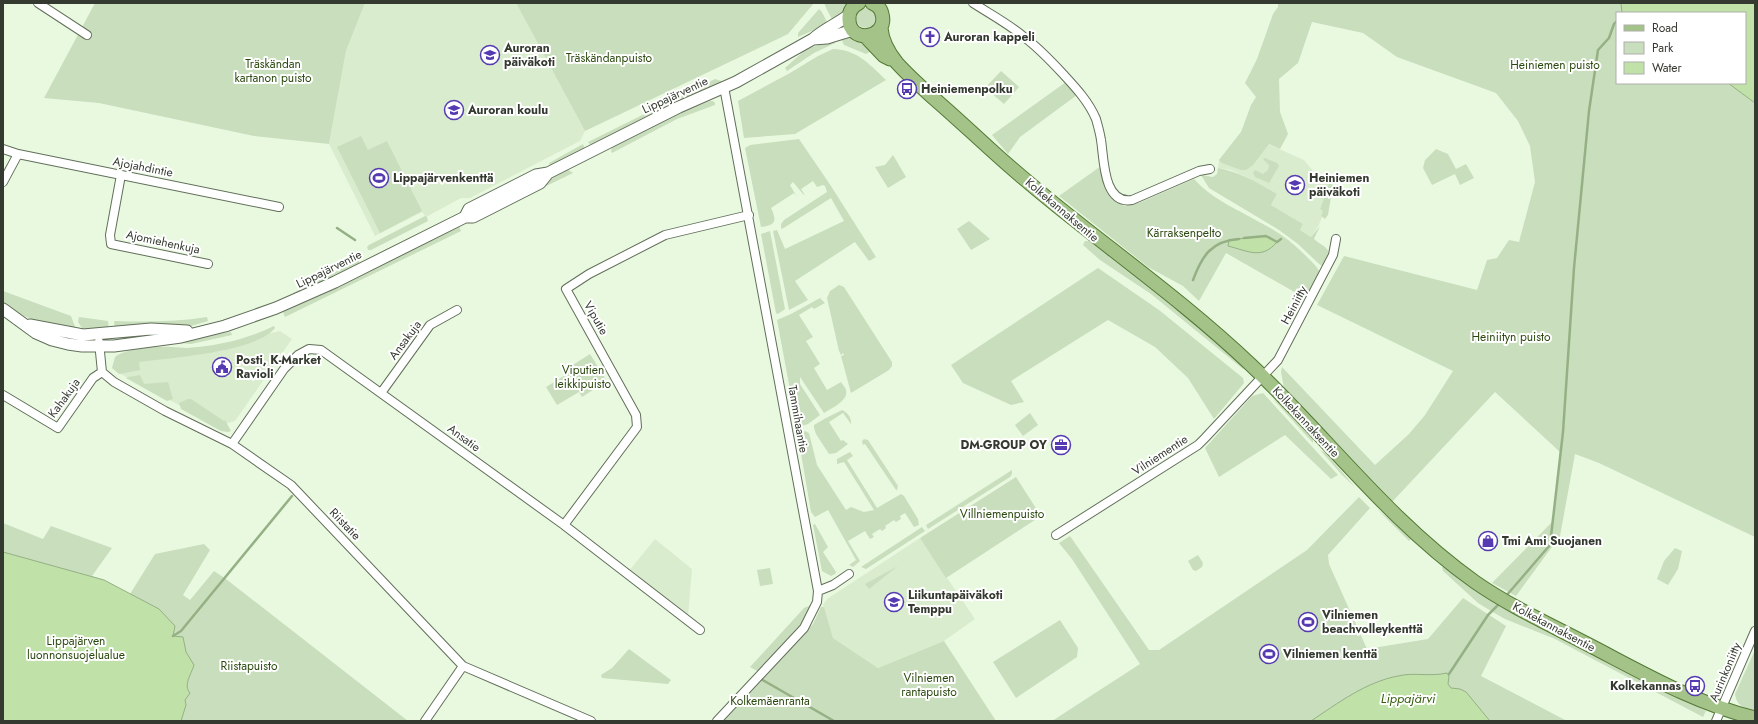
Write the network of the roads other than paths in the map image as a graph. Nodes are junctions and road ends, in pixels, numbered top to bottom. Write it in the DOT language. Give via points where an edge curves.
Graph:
graph roads {
  1 [pos="38,3"];
  2 [pos="857,3"];
  3 [pos="874,3"];
  4 [pos="974,3"];
  5 [pos="849,16"];
  6 [pos="881,28"];
  7 [pos="853,30"];
  8 [pos="87,35"];
  9 [pos="865,36"];
  10 [pos="813,39"];
  11 [pos="896,62"];
  12 [pos="724,87"];
  13 [pos="3,149"];
  14 [pos="18,154"];
  15 [pos="1210,169"];
  16 [pos="121,175"];
  17 [pos="3,182"];
  18 [pos="280,207"];
  19 [pos="749,215"];
  20 [pos="1336,239"];
  21 [pos="208,264"];
  22 [pos="3,309"];
  23 [pos="457,310"];
  24 [pos="26,325"];
  25 [pos="200,332"];
  26 [pos="98,335"];
  27 [pos="99,346"];
  28 [pos="102,372"];
  29 [pos="1262,376"];
  30 [pos="381,393"];
  31 [pos="3,395"];
  32 [pos="232,444"];
  33 [pos="564,525"];
  34 [pos="1056,535"];
  35 [pos="849,574"];
  36 [pos="818,591"];
  37 [pos="700,630"];
  38 [pos="1755,631"];
  39 [pos="462,666"];
  40 [pos="1719,715"];
  41 [pos="1755,718"];
  42 [pos="425,721"];
  43 [pos="591,721"];
  44 [pos="717,721"];
  1 -- 8 [label="street"];
  2 -- 5 [label="main road"];
  3 -- 6 [label="main road, Kolkekannaksentie" via="882,14"];
  4 -- 15 [label="street" via="1024,36 1044,53 1088,103 1101,138 1107,180 1116,196 1126,201 1132,200 1199,170"];
  5 -- 7 [label="main road" via="849,24"];
  5 -- 10 [label="main road, Lippajärventie" via="823,30"];
  6 -- 9 [label="main road"];
  6 -- 11 [label="main road, Kolkekannaksentie" via="884,40"];
  7 -- 9 [label="main road, Kolkekannaksentie"];
  7 -- 10 [label="main road, Lippajärventie" via="827,38"];
  9 -- 11 [label="main road, Kolkekannaksentie" via="884,56"];
  10 -- 12 [label="main road, Lippajärventie"];
  11 -- 29 [label="main road, Kolkekannaksentie" via="995,154 1078,224 1168,294"];
  12 -- 19 [label="street, Tammihaantie"];
  12 -- 25 [label="main road, Lippajärventie" via="548,173 540,183 473,217 465,217 276,308 226,326"];
  13 -- 14 [label="street, Ajojahdintie"];
  14 -- 16 [label="street, Ajojahdintie"];
  14 -- 17 [label="street"];
  16 -- 18 [label="street, Ajojahdintie"];
  16 -- 21 [label="street, Ajomiehenkuja" via="110,235 111,244"];
  19 -- 33 [label="street, Viputie" via="665,236 589,274 566,289 636,415 637,427"];
  19 -- 36 [label="street, Tammihaantie"];
  20 -- 29 [label="street, Heiniitty" via="1334,255 1278,360"];
  22 -- 24 [label="main road, Lippajärventie"];
  23 -- 30 [label="street, Ansakuja" via="430,325"];
  24 -- 26 [label="main road, Lippajärventie" via="69,334"];
  24 -- 27 [label="main road, Lippajärventie" via="52,340 82,346"];
  25 -- 26 [label="main road, Lippajärventie" via="151,329"];
  25 -- 27 [label="main road, Lippajärventie" via="182,337"];
  26 -- 27 [label="street"];
  27 -- 28 [label="street"];
  28 -- 31 [label="street, Kahakuja" via="93,378 58,428"];
  28 -- 32 [label="street, Riistatie" via="114,382 165,411"];
  29 -- 34 [label="street, Vilniementie" via="1198,445"];
  29 -- 40 [label="main road, Kolkekannaksentie" via="1378,500 1445,560 1492,593"];
  30 -- 32 [label="street, Ansatie" via="321,350 309,349 298,355 284,369"];
  30 -- 33 [label="street, Ansatie"];
  32 -- 39 [label="street, Riistatie" via="291,485"];
  33 -- 37 [label="street, Ansatie"];
  35 -- 36 [label="street"];
  36 -- 44 [label="street, Tammihaantie" via="817,602 804,628"];
  38 -- 40 [label="street, Aurinkoniitty"];
  39 -- 42 [label="street"];
  39 -- 43 [label="street, Riistatie"];
  40 -- 41 [label="main road, Kolkekannaksentie"];
}
